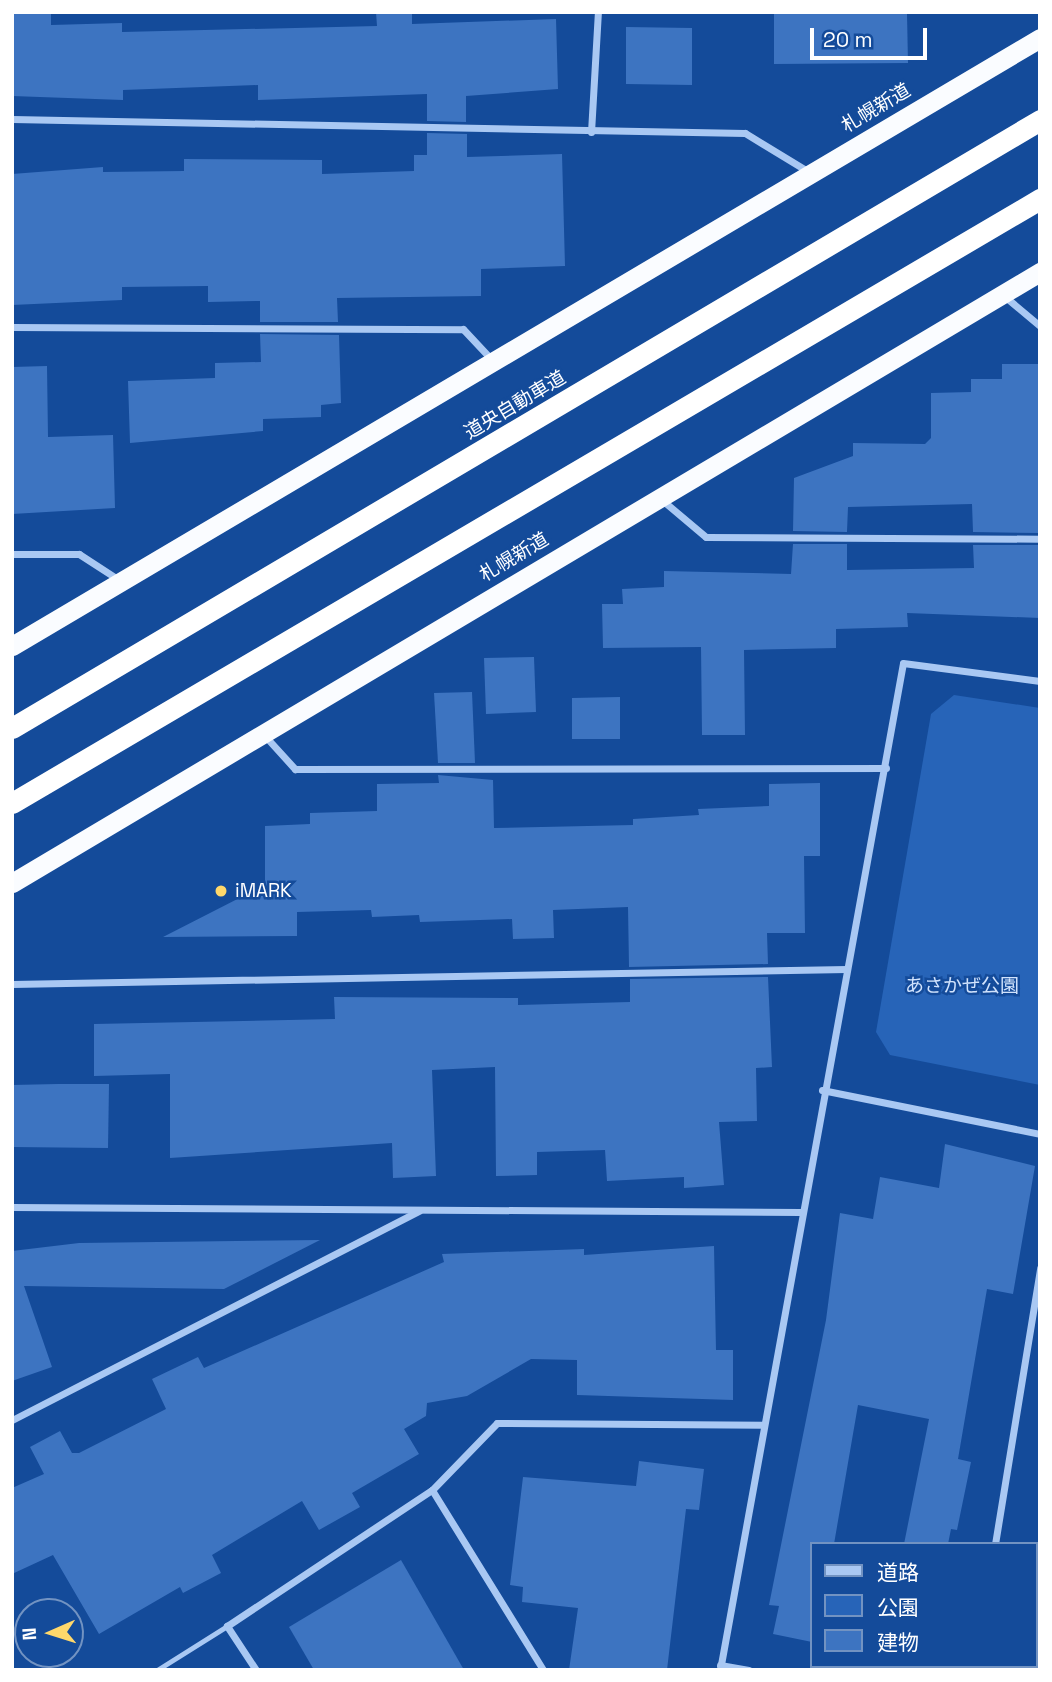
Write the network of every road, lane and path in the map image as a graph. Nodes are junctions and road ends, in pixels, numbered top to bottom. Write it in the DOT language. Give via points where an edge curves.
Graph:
graph roads {
  1 [pos="598,12"];
  2 [pos="1040,38"];
  3 [pos="12,119"];
  4 [pos="1040,120"];
  5 [pos="591,132"];
  6 [pos="811,173"];
  7 [pos="1040,199"];
  8 [pos="1040,272"];
  9 [pos="1002,295"];
  10 [pos="1040,326"];
  11 [pos="12,327"];
  12 [pos="493,361"];
  13 [pos="661,499"];
  14 [pos="1040,538"];
  15 [pos="12,554"];
  16 [pos="121,582"];
  17 [pos="12,646"];
  18 [pos="1040,681"];
  19 [pos="12,728"];
  20 [pos="262,733"];
  21 [pos="886,768"];
  22 [pos="12,803"];
  23 [pos="12,883"];
  24 [pos="847,970"];
  25 [pos="12,984"];
  26 [pos="822,1090"];
  27 [pos="1040,1134"];
  28 [pos="12,1208"];
  29 [pos="423,1209"];
  30 [pos="800,1212"];
  31 [pos="1040,1268"];
  32 [pos="12,1420"];
  33 [pos="764,1425"];
  34 [pos="432,1490"];
  35 [pos="995,1542"];
  36 [pos="227,1626"];
  37 [pos="720,1667"];
  38 [pos="157,1670"];
  39 [pos="256,1670"];
  40 [pos="543,1670"];
  41 [pos="749,1670"];
  1 -- 5 [label="street"];
  2 -- 6 [label="highway, 札幌新道"];
  3 -- 5 [label="street"];
  4 -- 19 [label="highway, 道央自動車道"];
  5 -- 6 [label="street" via="745,133"];
  6 -- 12 [label="highway, 札幌新道"];
  7 -- 22 [label="highway"];
  8 -- 9 [label="highway, 札幌新道"];
  9 -- 10 [label="street"];
  9 -- 13 [label="highway, 札幌新道"];
  11 -- 12 [label="street" via="463,329"];
  12 -- 16 [label="highway, 札幌新道"];
  13 -- 14 [label="street" via="706,537"];
  13 -- 20 [label="highway, 札幌新道"];
  15 -- 16 [label="street" via="79,554"];
  16 -- 17 [label="highway, 札幌新道"];
  18 -- 21 [label="street" via="903,663"];
  20 -- 21 [label="street" via="295,769"];
  20 -- 23 [label="highway, 札幌新道"];
  21 -- 24 [label="street"];
  24 -- 25 [label="street"];
  24 -- 26 [label="street"];
  26 -- 27 [label="street"];
  26 -- 30 [label="street"];
  28 -- 29 [label="street"];
  29 -- 30 [label="street"];
  29 -- 32 [label="street"];
  30 -- 33 [label="street"];
  31 -- 35 [label="street"];
  33 -- 34 [label="street" via="497,1423"];
  33 -- 37 [label="street"];
  34 -- 36 [label="street"];
  34 -- 40 [label="street"];
  36 -- 38 [label="lane"];
  36 -- 39 [label="street"];
  37 -- 41 [label="street"];
}
